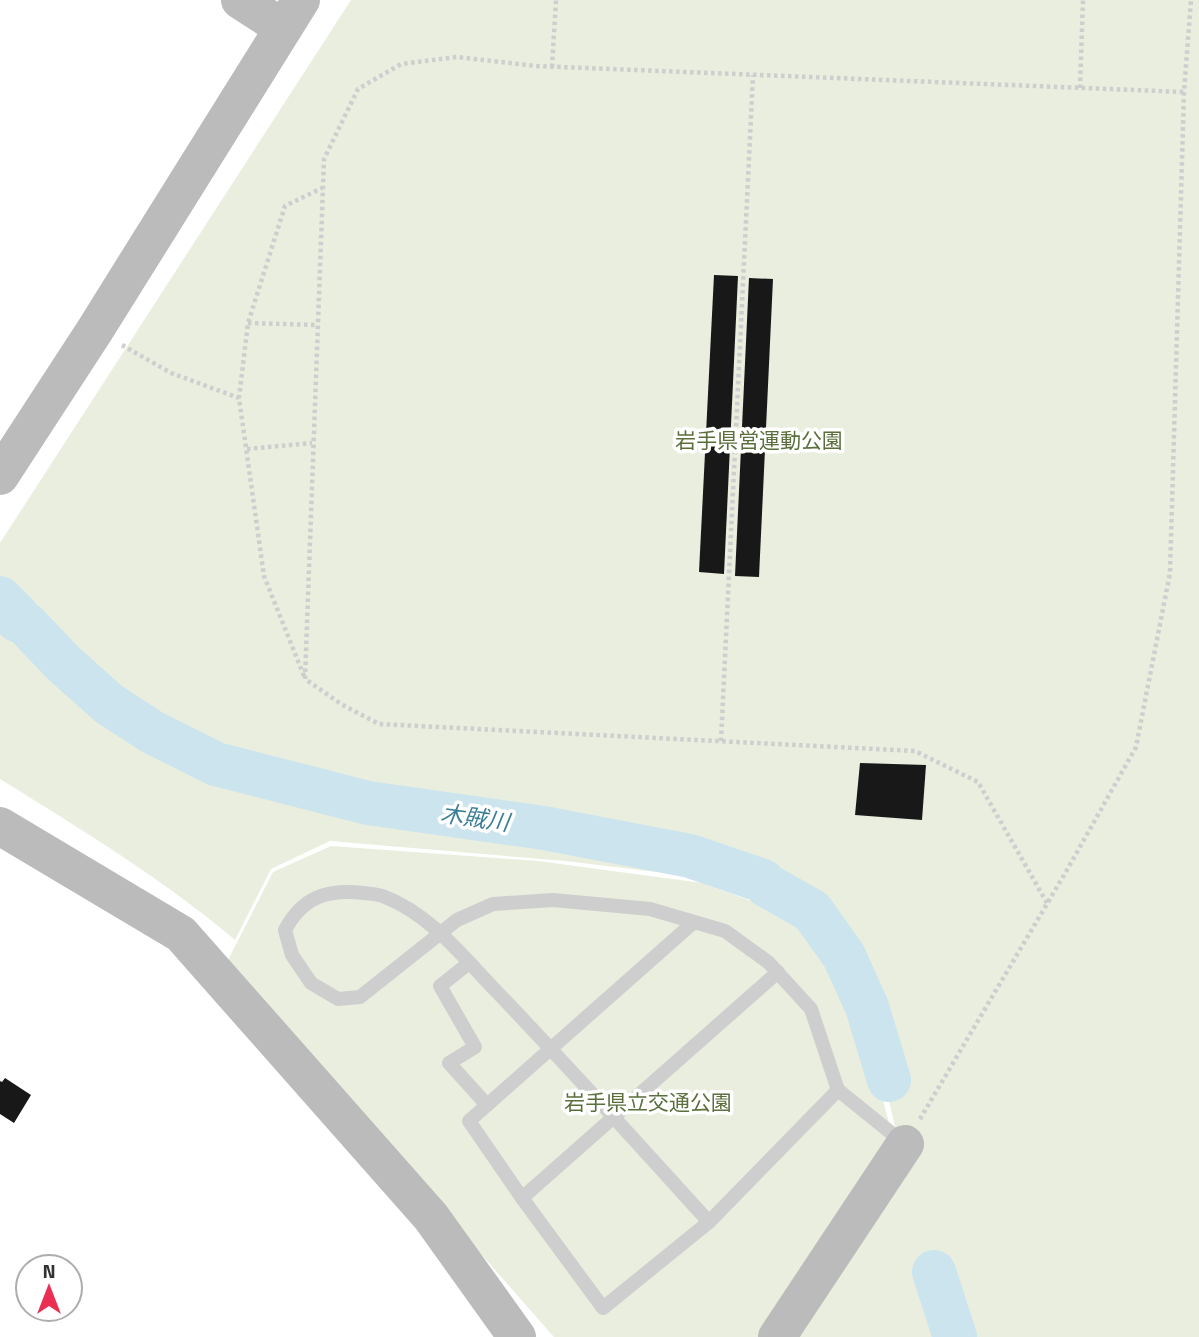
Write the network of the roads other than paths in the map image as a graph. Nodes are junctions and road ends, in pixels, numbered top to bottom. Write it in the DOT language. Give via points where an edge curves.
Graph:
graph roads {
  1 [pos="240,0"];
  2 [pos="292,14"];
  3 [pos="0,476"];
  4 [pos="0,826"];
  5 [pos="694,922"];
  6 [pos="440,933"];
  7 [pos="469,963"];
  8 [pos="778,972"];
  9 [pos="550,1049"];
  10 [pos="838,1090"];
  11 [pos="487,1105"];
  12 [pos="613,1117"];
  13 [pos="905,1144"];
  14 [pos="522,1198"];
  15 [pos="709,1222"];
  16 [pos="517,1337"];
  17 [pos="777,1337"];
  1 -- 2 [label="street"];
  2 -- 3 [label="street"];
  4 -- 16 [label="street" via="181,934 431,1217"];
  5 -- 6 [label="lane" via="650,909 553,900 493,904"];
  5 -- 8 [label="lane" via="725,931"];
  5 -- 9 [label="lane"];
  6 -- 6 [label="lane" via="384,896 341,890 309,900 294,913 285,930 292,955 311,983 338,999 360,996"];
  6 -- 7 [label="lane"];
  7 -- 9 [label="lane"];
  7 -- 11 [label="lane" via="440,986 475,1047 449,1063"];
  8 -- 10 [label="lane" via="811,1009"];
  8 -- 12 [label="lane"];
  9 -- 11 [label="lane"];
  9 -- 12 [label="lane"];
  10 -- 13 [label="lane"];
  10 -- 15 [label="lane"];
  11 -- 14 [label="lane" via="469,1121"];
  12 -- 14 [label="lane"];
  12 -- 15 [label="lane"];
  13 -- 17 [label="street"];
  14 -- 15 [label="lane" via="603,1308"];
}
